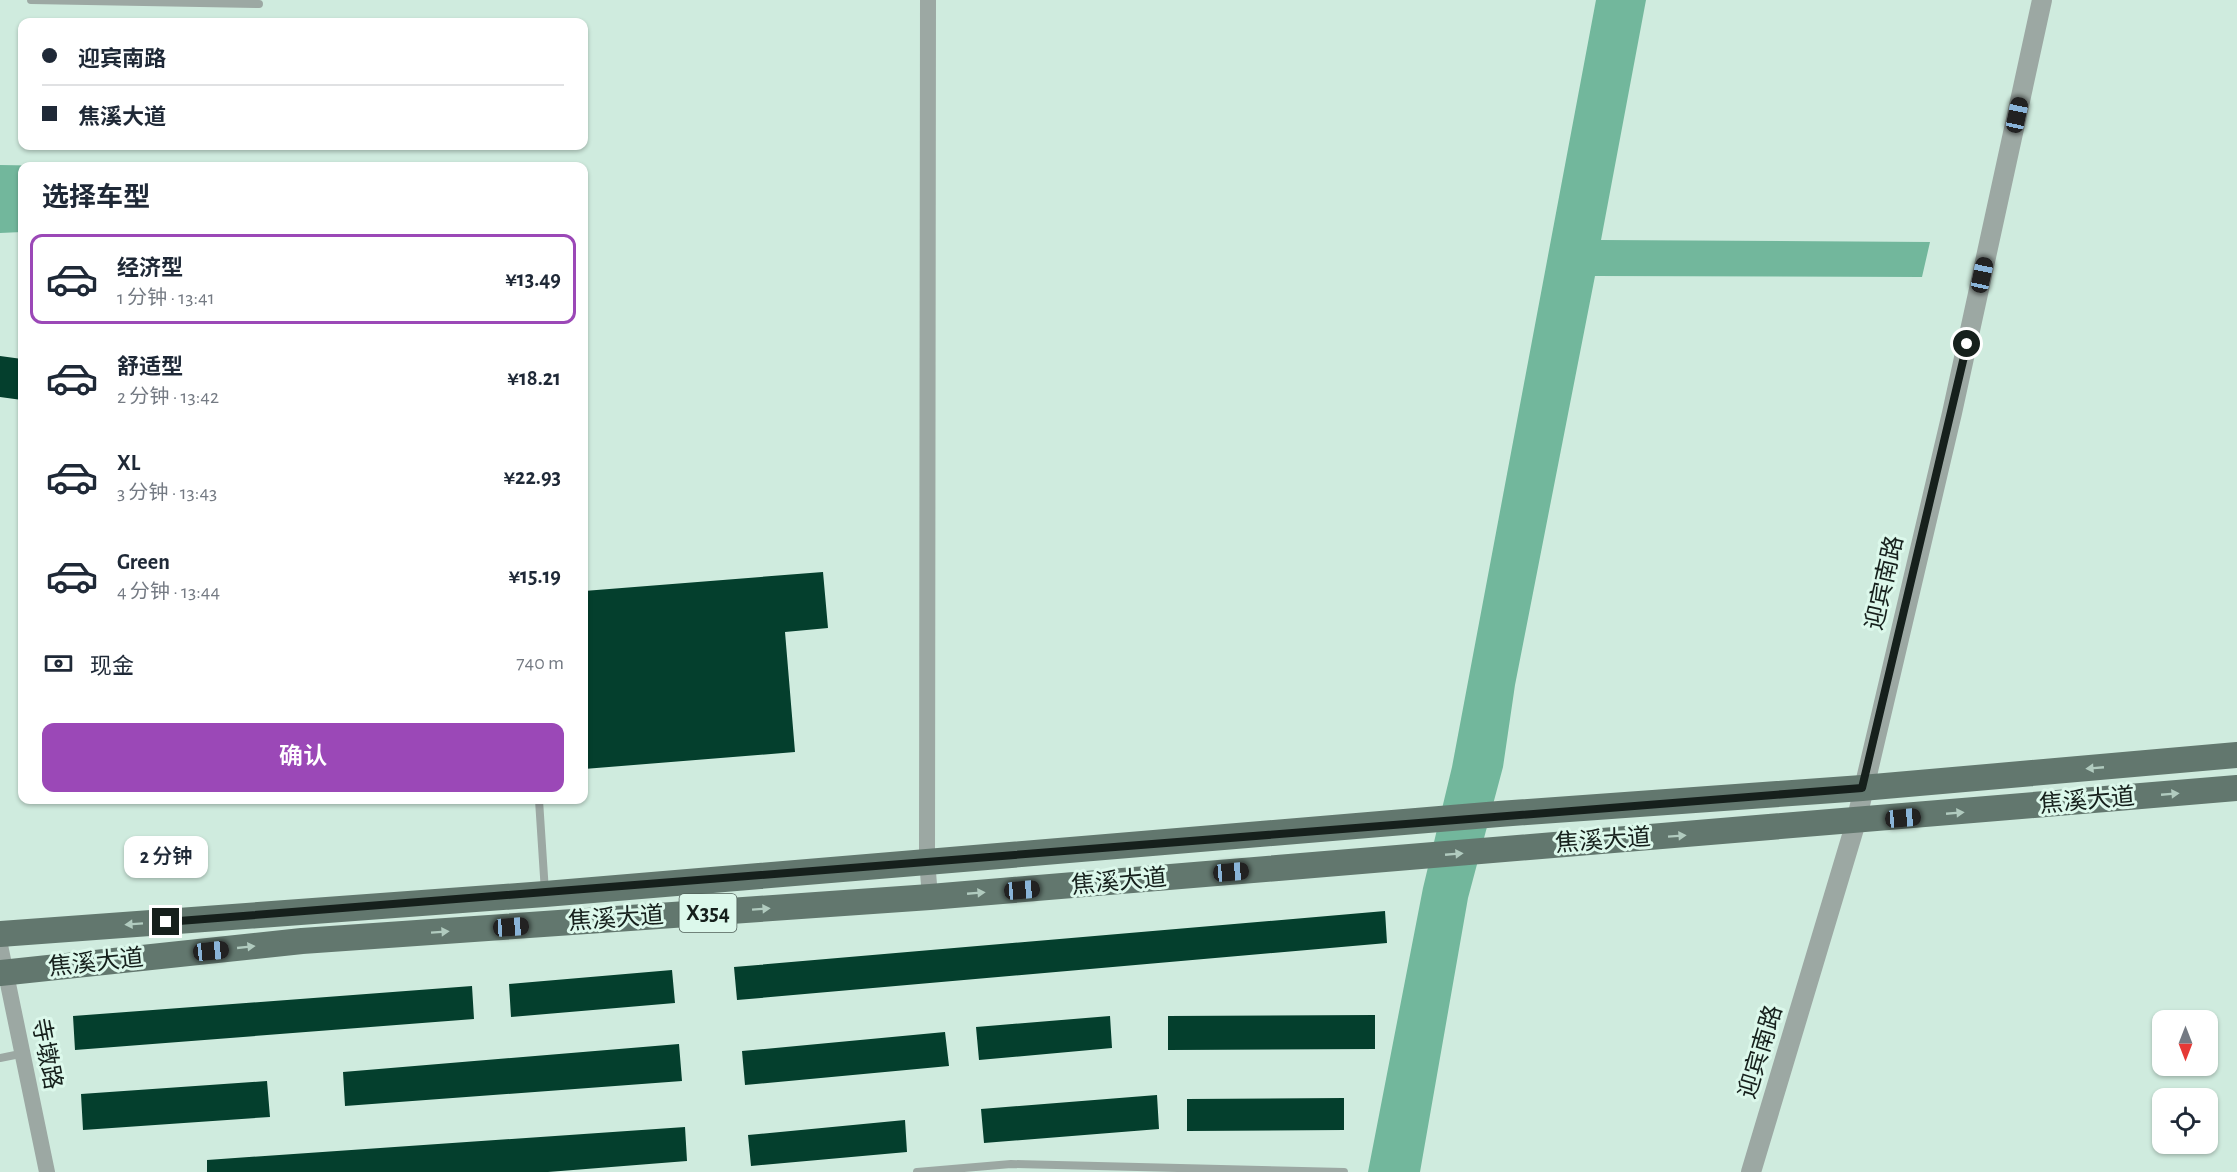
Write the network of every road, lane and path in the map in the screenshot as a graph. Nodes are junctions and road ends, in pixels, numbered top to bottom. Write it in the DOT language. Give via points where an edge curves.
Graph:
graph roads {
  1 [pos="31,0"];
  2 [pos="928,0"];
  3 [pos="2042,0"];
  4 [pos="259,4"];
  5 [pos="2237,755"];
  6 [pos="1862,788"];
  7 [pos="2237,788"];
  8 [pos="538,804"];
  9 [pos="1856,822"];
  10 [pos="927,860"];
  11 [pos="545,894"];
  12 [pos="930,897"];
  13 [pos="0,934"];
  14 [pos="0,945"];
  15 [pos="3,973"];
  16 [pos="21,1054"];
  17 [pos="0,1058"];
  18 [pos="47,1172"];
  19 [pos="917,1172"];
  20 [pos="1344,1172"];
  21 [pos="1751,1172"];
  1 -- 4 [label="lane"];
  2 -- 10 [label="street"];
  3 -- 6 [label="street, 迎宾南路" via="1952,413"];
  5 -- 6 [label="main road, 焦溪大道 / X354, one-way"];
  6 -- 9 [label="street, 迎宾南路"];
  6 -- 10 [label="main road, 焦溪大道 / X354"];
  9 -- 7 [label="main road, 焦溪大道 / X354, one-way"];
  8 -- 11 [label="lane"];
  12 -- 9 [label="main road, 焦溪大道 / X354, one-way"];
  9 -- 21 [label="street, 迎宾南路"];
  10 -- 11 [label="main road, 焦溪大道 / X354"];
  10 -- 12 [label="street"];
  11 -- 13 [label="main road, 焦溪大道 / X354, one-way"];
  15 -- 12 [label="main road, 焦溪大道 / X354, one-way" via="302,941"];
  14 -- 15 [label="street, 寺墩路"];
  15 -- 16 [label="street, 寺墩路"];
  16 -- 17 [label="lane"];
  16 -- 18 [label="street, 寺墩路"];
  19 -- 20 [label="lane" via="1011,1164"];
}
